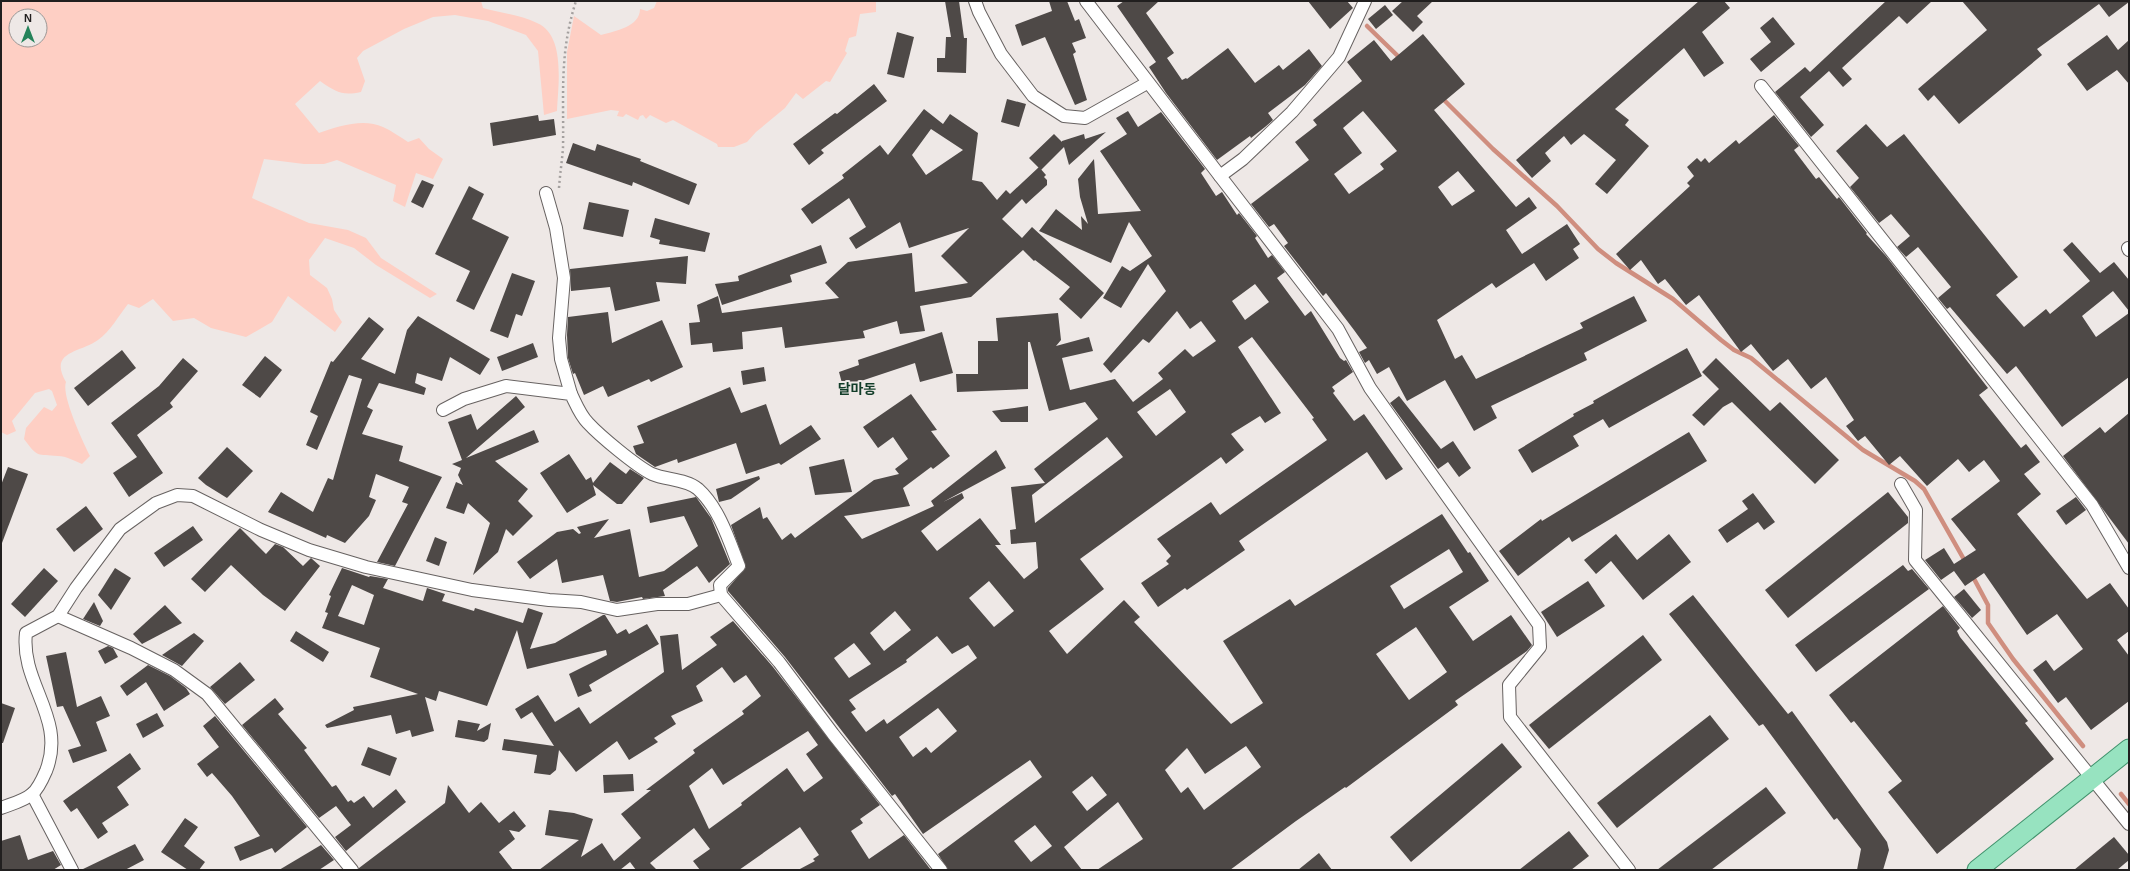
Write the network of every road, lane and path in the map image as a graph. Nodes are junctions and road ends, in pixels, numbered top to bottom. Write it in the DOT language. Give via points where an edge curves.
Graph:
graph roads {
  1 [pos="576,1"];
  2 [pos="974,1"];
  3 [pos="1086,1"];
  4 [pos="1365,1"];
  5 [pos="1147,83"];
  6 [pos="1761,86"];
  7 [pos="1220,176"];
  8 [pos="546,193"];
  9 [pos="559,194"];
  10 [pos="571,394"];
  11 [pos="443,410"];
  12 [pos="1901,484"];
  13 [pos="2129,568"];
  14 [pos="721,595"];
  15 [pos="58,616"];
  16 [pos="2129,748"];
  17 [pos="2092,778"];
  18 [pos="32,794"];
  19 [pos="1,808"];
  20 [pos="2129,824"];
  21 [pos="72,870"];
  22 [pos="352,870"];
  23 [pos="941,870"];
  24 [pos="1629,870"];
  25 [pos="1977,870"];
  1 -- 9 [label="path" via="563,57 563,148"];
  2 -- 5 [label="street" via="1001,54 1033,96 1064,116 1085,118"];
  3 -- 5 [label="street"];
  4 -- 7 [label="street" via="1339,57 1292,112 1243,159"];
  5 -- 7 [label="street"];
  6 -- 13 [label="street" via="2092,505"];
  7 -- 24 [label="street" via="1338,329 1370,388 1539,625 1540,647 1509,685 1510,717"];
  8 -- 10 [label="street" via="556,228 564,278 559,338 561,359"];
  10 -- 11 [label="street" via="506,386 464,399"];
  10 -- 14 [label="street" via="587,423 628,457 651,473 685,482 697,489 708,502 723,525 739,566 720,585"];
  12 -- 17 [label="street" via="1916,510 1915,560"];
  14 -- 15 [label="street" via="688,604 657,604 617,610 581,602 472,590 366,567 309,550 261,530 193,496 177,495 156,503 120,529"];
  14 -- 23 [label="street" via="780,662 833,734"];
  15 -- 18 [label="street" via="26,633 24,649 29,669 52,731 49,762 43,778"];
  15 -- 22 [label="street" via="131,648 167,667 207,694"];
  16 -- 17 [label="main road"];
  17 -- 20 [label="street"];
  17 -- 25 [label="main road"];
  18 -- 19 [label="street"];
  18 -- 21 [label="street"];
}
